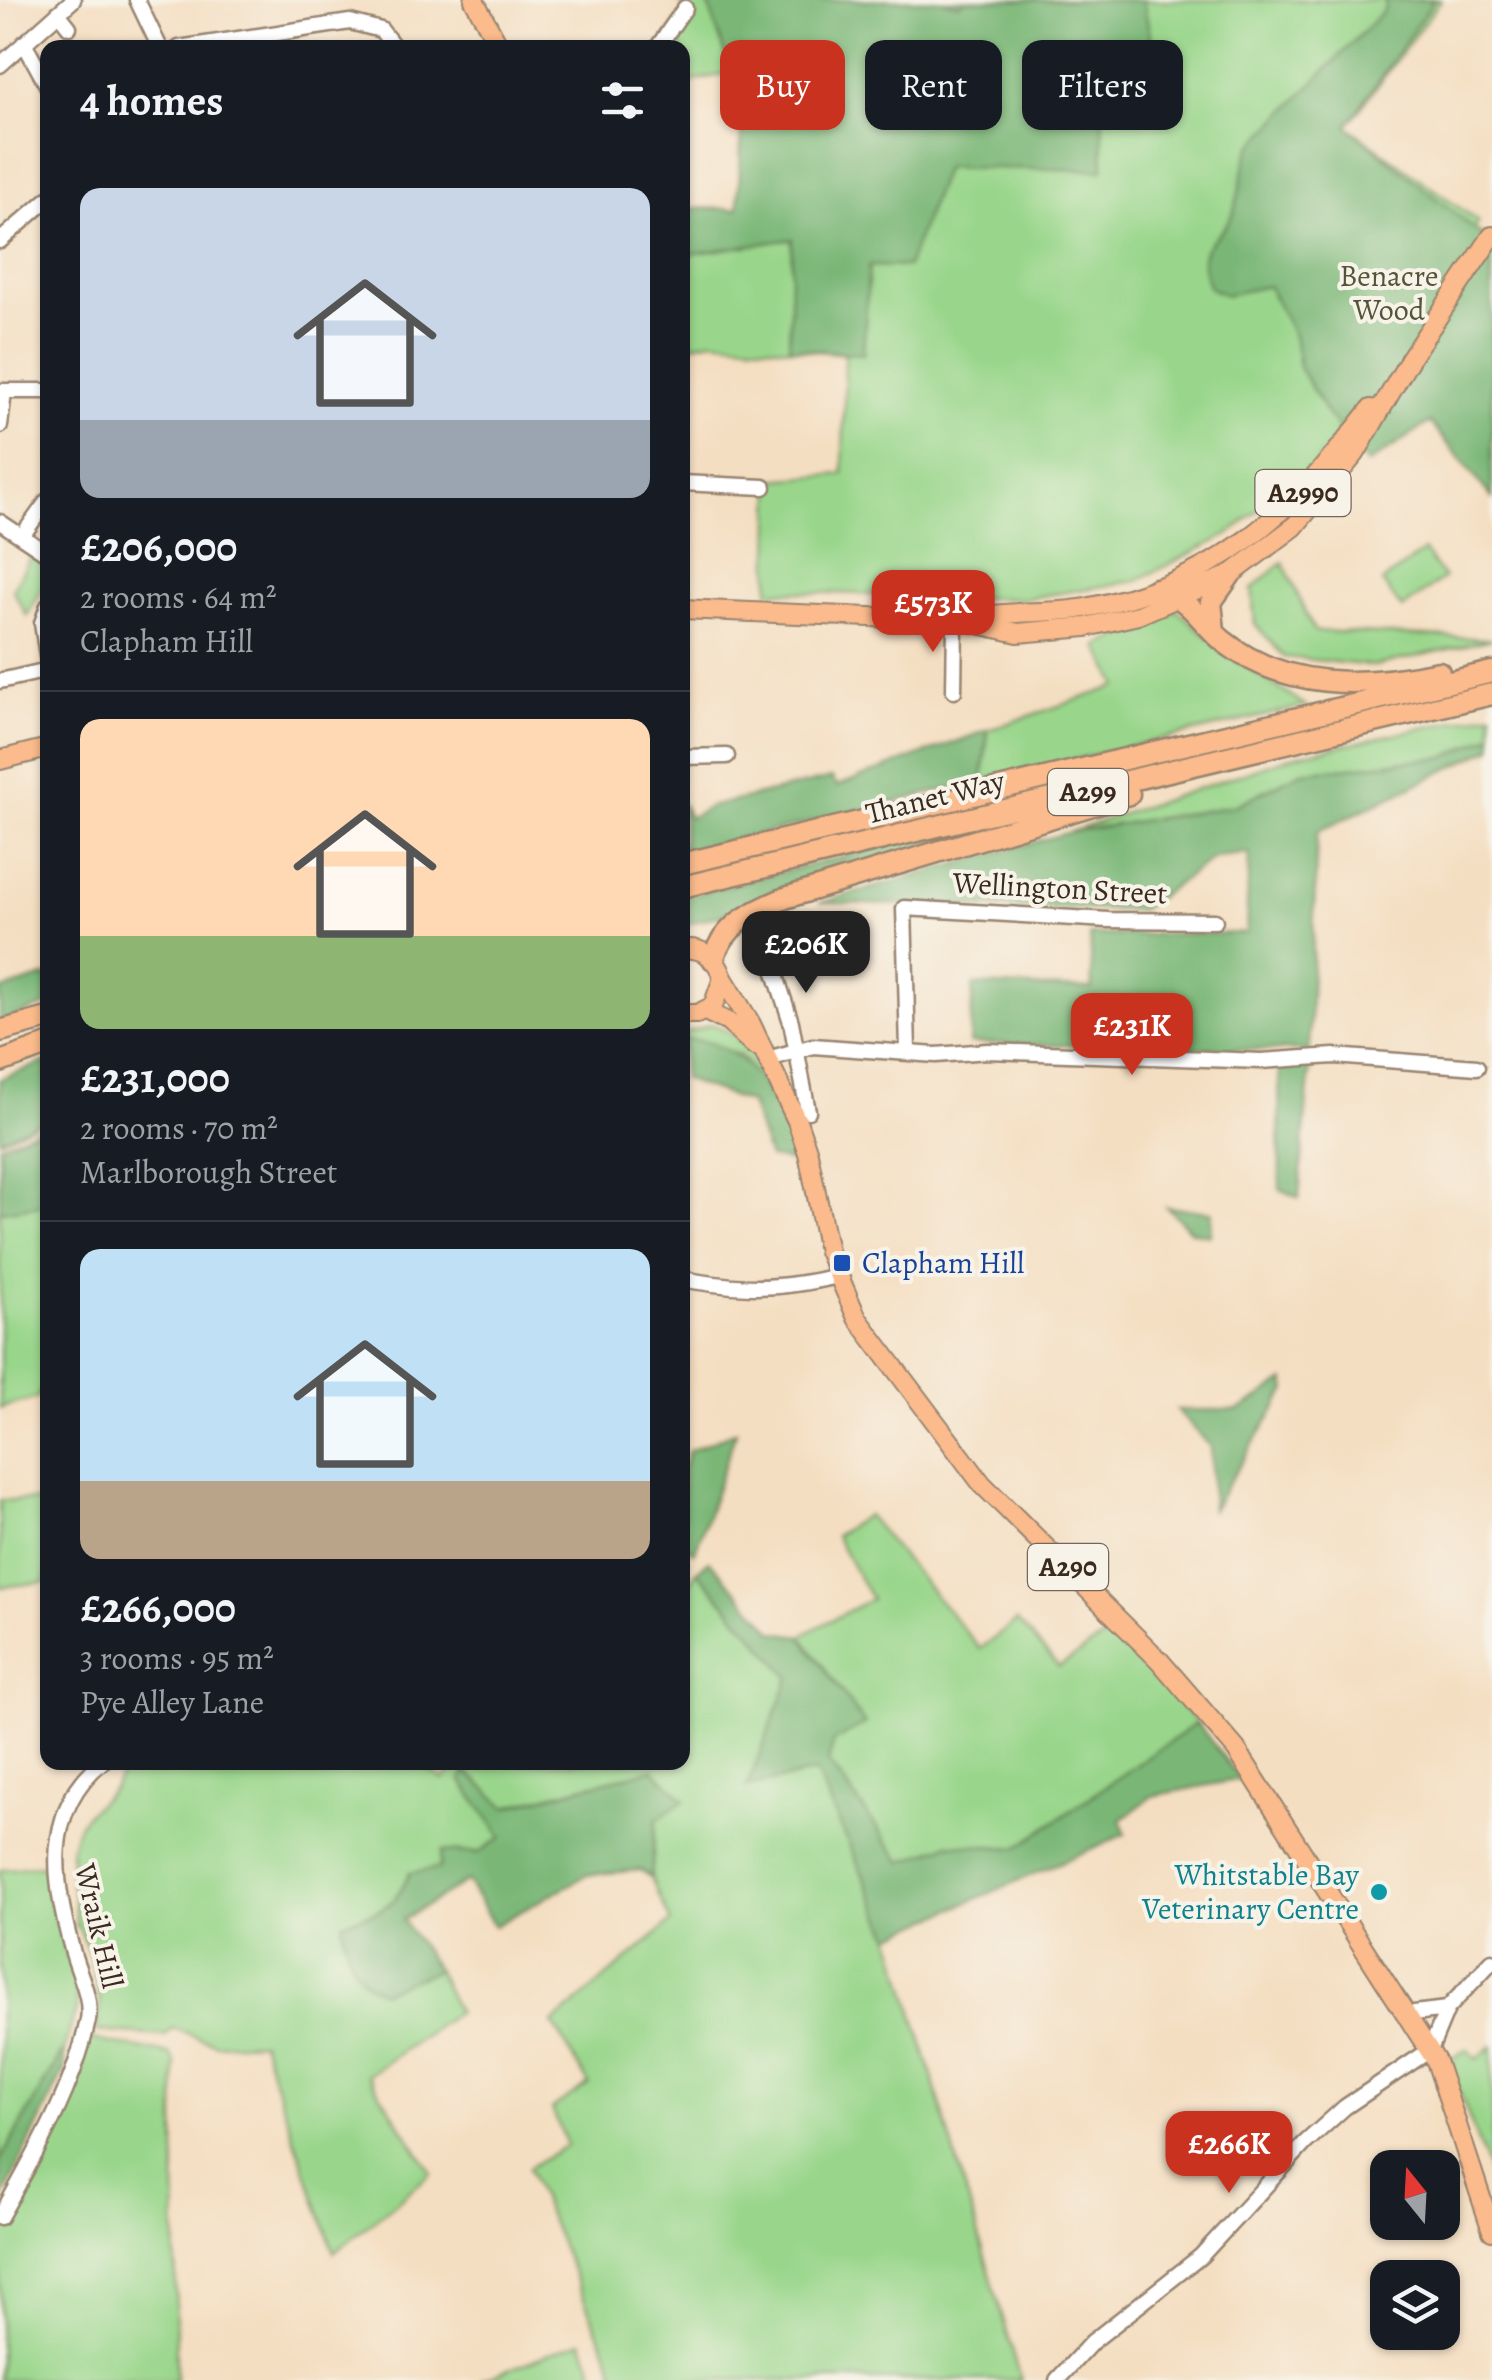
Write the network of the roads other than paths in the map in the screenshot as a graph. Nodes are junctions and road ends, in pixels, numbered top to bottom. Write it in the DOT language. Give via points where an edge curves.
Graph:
graph roads {
  1 [pos="73,0"];
  2 [pos="137,0"];
  3 [pos="474,0"];
  4 [pos="686,8"];
  5 [pos="58,13"];
  6 [pos="69,27"];
  7 [pos="156,40"];
  8 [pos="232,40"];
  9 [pos="389,40"];
  10 [pos="496,40"];
  11 [pos="663,40"];
  12 [pos="24,43"];
  13 [pos="0,64"];
  14 [pos="40,73"];
  15 [pos="40,206"];
  16 [pos="1492,236"];
  17 [pos="0,241"];
  18 [pos="1414,354"];
  19 [pos="2,391"];
  20 [pos="40,391"];
  21 [pos="0,426"];
  22 [pos="690,483"];
  23 [pos="764,487"];
  24 [pos="40,511"];
  25 [pos="0,522"];
  26 [pos="22,536"];
  27 [pos="40,548"];
  28 [pos="1230,575"];
  29 [pos="1156,589"];
  30 [pos="1182,599"];
  31 [pos="690,612"];
  32 [pos="960,621"];
  33 [pos="1216,634"];
  34 [pos="1492,661"];
  35 [pos="40,669"];
  36 [pos="1492,672"];
  37 [pos="0,681"];
  38 [pos="954,691"];
  39 [pos="1492,694"];
  40 [pos="1273,748"];
  41 [pos="40,750"];
  42 [pos="727,756"];
  43 [pos="690,757"];
  44 [pos="0,760"];
  45 [pos="690,862"];
  46 [pos="690,885"];
  47 [pos="1214,921"];
  48 [pos="690,950"];
  49 [pos="766,961"];
  50 [pos="718,968"];
  51 [pos="690,1014"];
  52 [pos="690,1015"];
  53 [pos="40,1020"];
  54 [pos="0,1031"];
  55 [pos="40,1049"];
  56 [pos="798,1050"];
  57 [pos="908,1050"];
  58 [pos="768,1061"];
  59 [pos="0,1062"];
  60 [pos="1476,1067"];
  61 [pos="808,1111"];
  62 [pos="838,1276"];
  63 [pos="690,1281"];
  64 [pos="93,1770"];
  65 [pos="1492,1961"];
  66 [pos="1447,2009"];
  67 [pos="1406,2014"];
  68 [pos="1430,2050"];
  69 [pos="0,2217"];
  70 [pos="1492,2231"];
  71 [pos="1057,2380"];
  1 -- 5 [label="street"];
  2 -- 7 [label="street"];
  3 -- 10 [label="main road"];
  4 -- 11 [label="street"];
  5 -- 6 [label="street"];
  5 -- 12 [label="street"];
  8 -- 9 [label="street" via="350,22 382,30"];
  12 -- 13 [label="street"];
  12 -- 14 [label="street"];
  15 -- 17 [label="street"];
  16 -- 18 [label="main road, A2990"];
  18 -- 28 [label="main road, A2990" via="1334,482 1285,536"];
  18 -- 29 [label="main road, A2990" via="1283,512 1221,558"];
  19 -- 20 [label="street"];
  19 -- 21 [label="street"];
  22 -- 23 [label="street"];
  24 -- 26 [label="street"];
  25 -- 26 [label="street"];
  26 -- 27 [label="street"];
  28 -- 30 [label="main road, A2990"];
  28 -- 33 [label="highway" via="1211,602"];
  29 -- 30 [label="highway"];
  29 -- 32 [label="main road, A2990" via="1082,608"];
  30 -- 32 [label="main road, A2990" via="1072,629 1018,633"];
  30 -- 33 [label="highway"];
  31 -- 32 [label="main road, A2990"];
  32 -- 38 [label="street"];
  33 -- 34 [label="highway" via="1284,673 1362,685"];
  35 -- 37 [label="street"];
  36 -- 45 [label="highway, Thanet Way / A299"];
  39 -- 40 [label="highway, Thanet Way / A299"];
  40 -- 46 [label="highway, Thanet Way / A299"];
  40 -- 50 [label="highway" via="813,888 738,920 718,944"];
  41 -- 44 [label="main road"];
  42 -- 43 [label="street"];
  47 -- 57 [label="street, Wellington Street" via="904,908"];
  48 -- 50 [label="main road" via="704,952"];
  49 -- 56 [label="street"];
  50 -- 51 [label="main road, A290" via="719,998"];
  50 -- 58 [label="main road, A290"];
  52 -- 58 [label="main road, A290" via="740,1031"];
  53 -- 54 [label="highway"];
  55 -- 59 [label="highway"];
  56 -- 57 [label="street"];
  56 -- 58 [label="street"];
  56 -- 61 [label="street"];
  57 -- 60 [label="street" via="1261,1061 1334,1056"];
  58 -- 62 [label="main road, A290" via="808,1154"];
  62 -- 63 [label="street" via="774,1290"];
  62 -- 67 [label="main road, A290" via="857,1318 952,1450 1159,1660 1236,1749"];
  64 -- 69 [label="street, Wraik Hill" via="64,1806 55,1856 88,2022 66,2084"];
  65 -- 66 [label="street"];
  66 -- 67 [label="street"];
  66 -- 68 [label="street"];
  67 -- 68 [label="main road, A290"];
  68 -- 70 [label="main road, A290"];
  68 -- 71 [label="street" via="1304,2143 1201,2256 1092,2342"];
}
